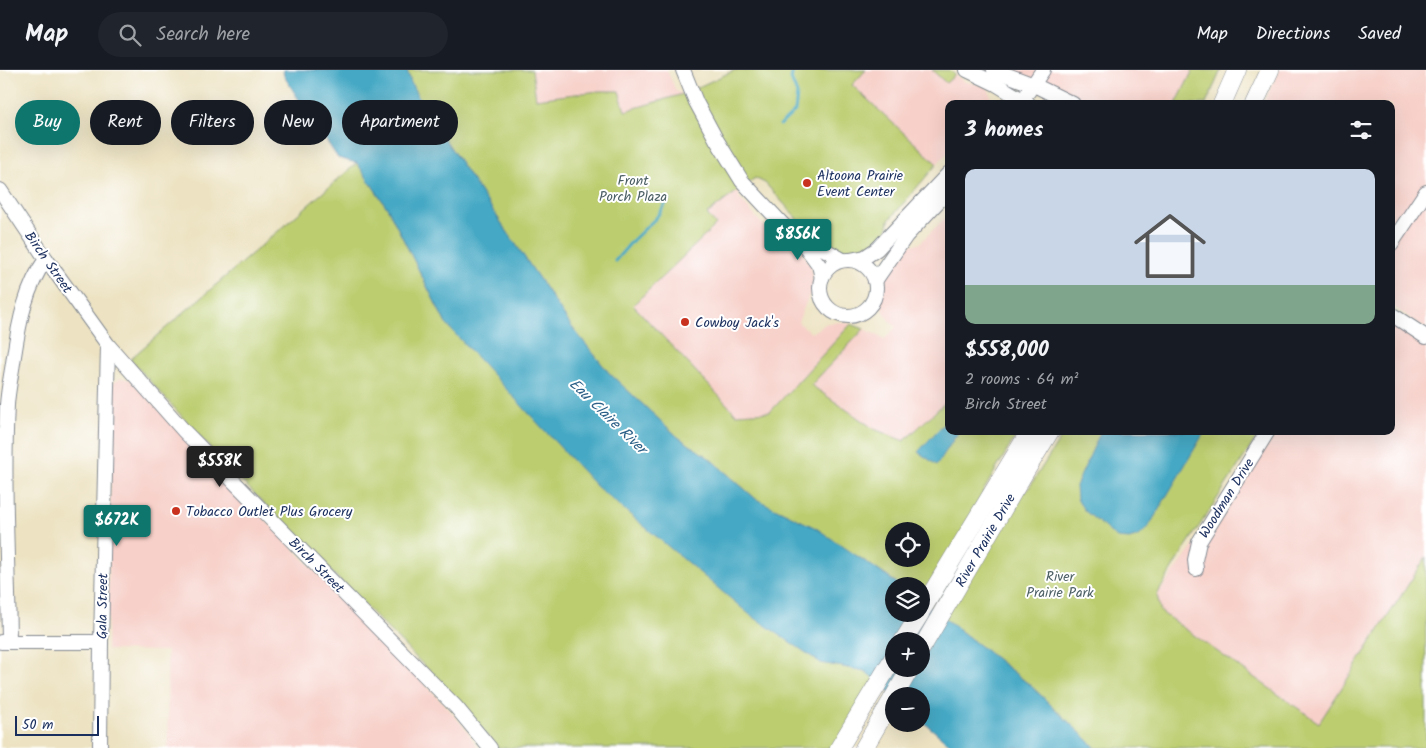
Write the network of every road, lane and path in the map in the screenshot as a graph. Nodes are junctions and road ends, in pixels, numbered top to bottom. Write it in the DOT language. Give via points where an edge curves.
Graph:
graph roads {
  1 [pos="683,70"];
  2 [pos="967,70"];
  3 [pos="994,70"];
  4 [pos="1043,70"];
  5 [pos="1237,70"];
  6 [pos="1270,70"];
  7 [pos="1034,85"];
  8 [pos="1019,100"];
  9 [pos="1026,100"];
  10 [pos="1065,100"];
  11 [pos="1224,100"];
  12 [pos="1256,100"];
  13 [pos="945,178"];
  14 [pos="0,190"];
  15 [pos="1426,192"];
  16 [pos="945,194"];
  17 [pos="796,233"];
  18 [pos="1395,238"];
  19 [pos="46,260"];
  20 [pos="846,260"];
  21 [pos="822,278"];
  22 [pos="875,281"];
  23 [pos="1395,317"];
  24 [pos="1426,337"];
  25 [pos="108,345"];
  26 [pos="1029,435"];
  27 [pos="1047,435"];
  28 [pos="1265,435"];
  29 [pos="1016,470"];
  30 [pos="1196,569"];
  31 [pos="930,599"];
  32 [pos="930,632"];
  33 [pos="5,642"];
  34 [pos="100,642"];
  35 [pos="885,672"];
  36 [pos="905,677"];
  37 [pos="100,748"];
  38 [pos="490,748"];
  39 [pos="839,748"];
  40 [pos="864,748"];
  1 -- 17 [label="street" via="696,102 742,181 785,227"];
  2 -- 8 [label="street"];
  3 -- 7 [label="street"];
  4 -- 7 [label="street"];
  5 -- 11 [label="main road"];
  6 -- 12 [label="main road"];
  7 -- 9 [label="street"];
  7 -- 10 [label="street"];
  13 -- 20 [label="street" via="878,249"];
  14 -- 19 [label="street, Birch Street"];
  15 -- 18 [label="street"];
  16 -- 22 [label="street" via="906,236"];
  17 -- 20 [label="street"];
  17 -- 21 [label="street" via="819,265"];
  19 -- 25 [label="street, Birch Street"];
  19 -- 33 [label="street" via="25,302 7,403"];
  20 -- 21 [label="street" via="830,266"];
  20 -- 22 [label="street" via="866,266"];
  21 -- 22 [label="street" via="820,292 827,306 849,316 869,306 875,292"];
  23 -- 24 [label="street"];
  25 -- 34 [label="street, Gala Street"];
  25 -- 38 [label="street, Birch Street" via="184,430 456,707"];
  26 -- 29 [label="main road, River Prairie Drive"];
  27 -- 29 [label="main road, River Prairie Drive"];
  28 -- 30 [label="street, Woodman Drive" via="1198,542"];
  29 -- 31 [label="main road, River Prairie Drive"];
  29 -- 32 [label="main road, River Prairie Drive"];
  33 -- 34 [label="street"];
  34 -- 37 [label="street, Gala Street"];
  35 -- 39 [label="main road"];
  36 -- 40 [label="main road"];
}
